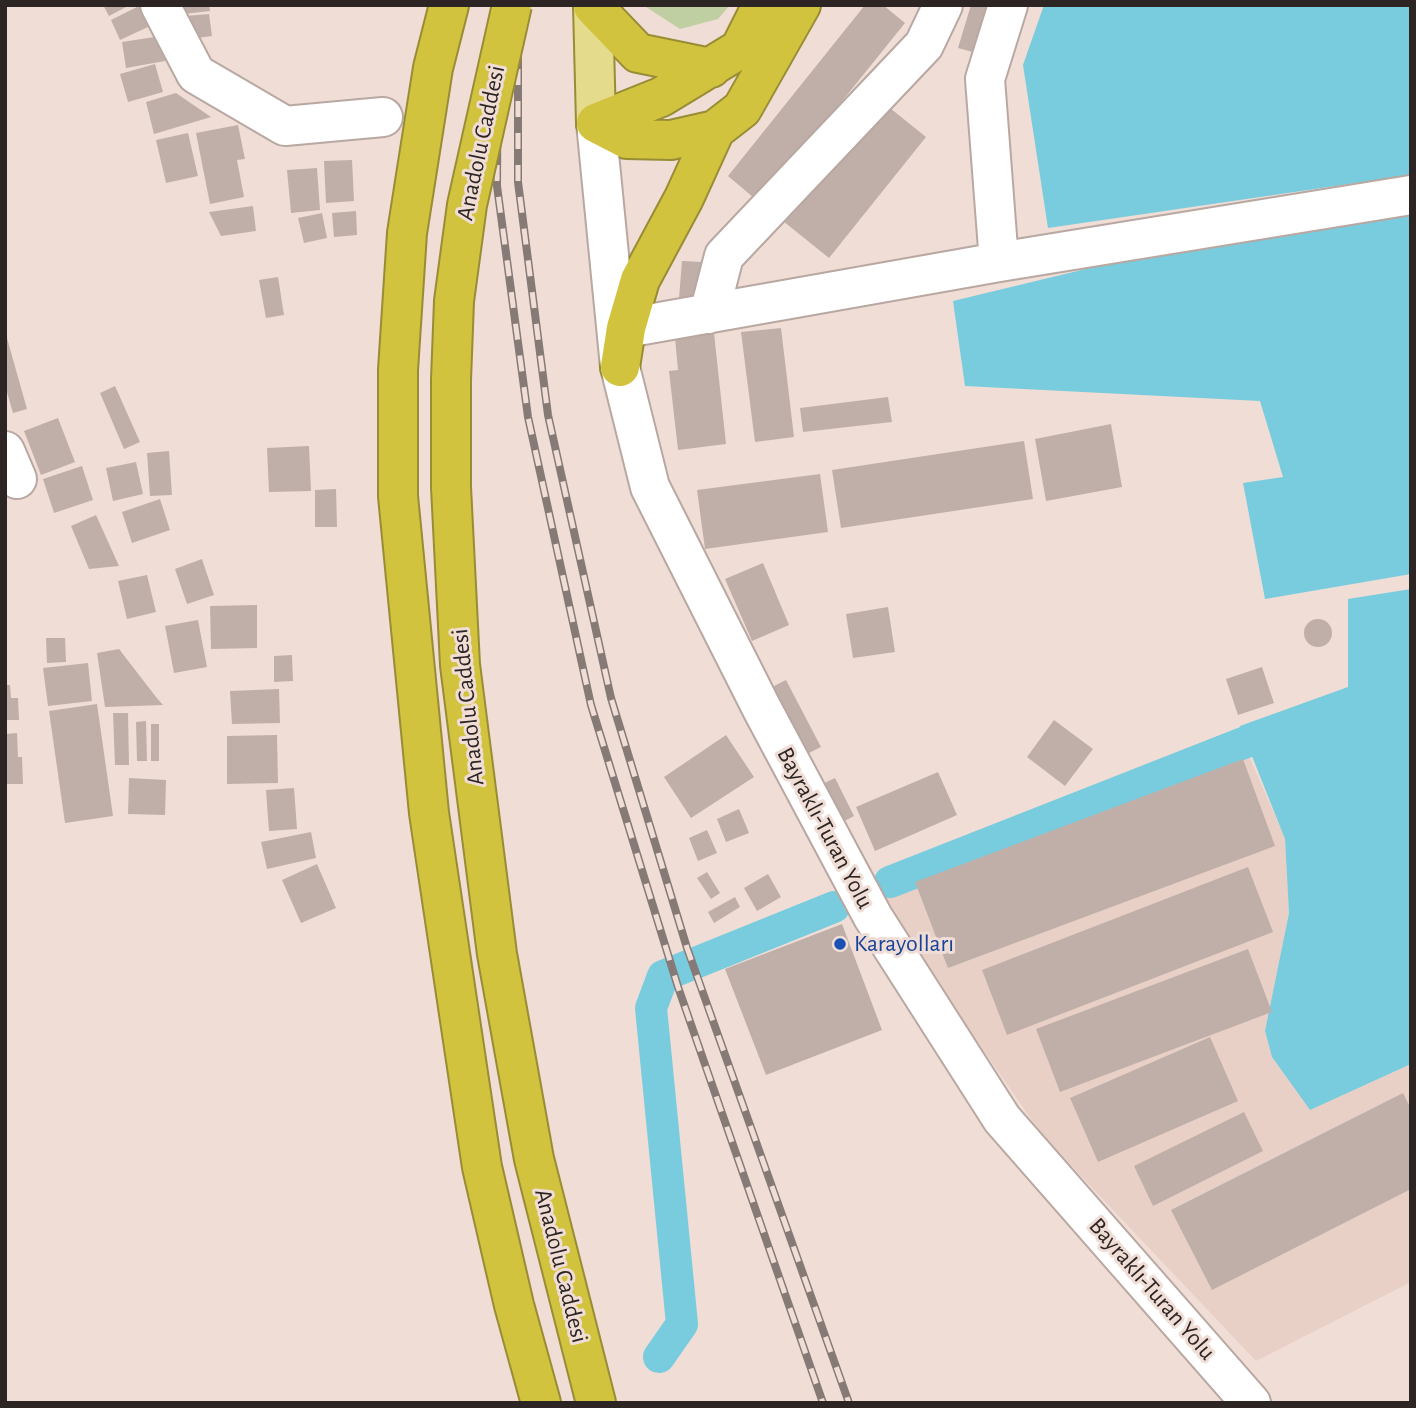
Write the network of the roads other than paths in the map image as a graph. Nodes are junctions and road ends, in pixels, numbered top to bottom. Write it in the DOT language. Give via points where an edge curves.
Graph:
graph roads {
  1 [pos="160,5"];
  2 [pos="449,5"];
  3 [pos="512,5"];
  4 [pos="762,5"];
  5 [pos="800,5"];
  6 [pos="943,5"];
  7 [pos="1008,5"];
  8 [pos="593,6"];
  9 [pos="711,68"];
  10 [pos="383,117"];
  11 [pos="596,123"];
  12 [pos="716,130"];
  13 [pos="1411,195"];
  14 [pos="999,262"];
  15 [pos="709,313"];
  16 [pos="626,328"];
  17 [pos="620,367"];
  18 [pos="541,1403"];
  19 [pos="596,1403"];
  20 [pos="1251,1403"];
  1 -- 10 [label="street" via="196,74 285,126"];
  2 -- 18 [label="highway, Anadolu Caddesi" via="433,68 407,233 398,370 398,496 429,813 482,1167"];
  3 -- 19 [label="highway, Anadolu Caddesi, bridge" via="467,205 454,301 451,487 460,665 497,954 534,1159"];
  4 -- 9 [label="highway" via="740,49"];
  5 -- 12 [label="highway" via="742,109"];
  6 -- 15 [label="street" via="924,45 724,256"];
  7 -- 14 [label="street" via="985,79"];
  8 -- 9 [label="highway" via="638,53"];
  8 -- 11 [label="main road"];
  9 -- 11 [label="highway" via="661,97"];
  11 -- 12 [label="highway" via="627,139 671,140"];
  11 -- 17 [label="street, Bayraklı-Turan Yolu"];
  12 -- 16 [label="highway" via="640,280"];
  13 -- 14 [label="street"];
  14 -- 15 [label="street"];
  15 -- 16 [label="street"];
  16 -- 17 [label="highway"];
  17 -- 20 [label="street, Bayraklı-Turan Yolu" via="650,487 873,917 1002,1119"];
}
